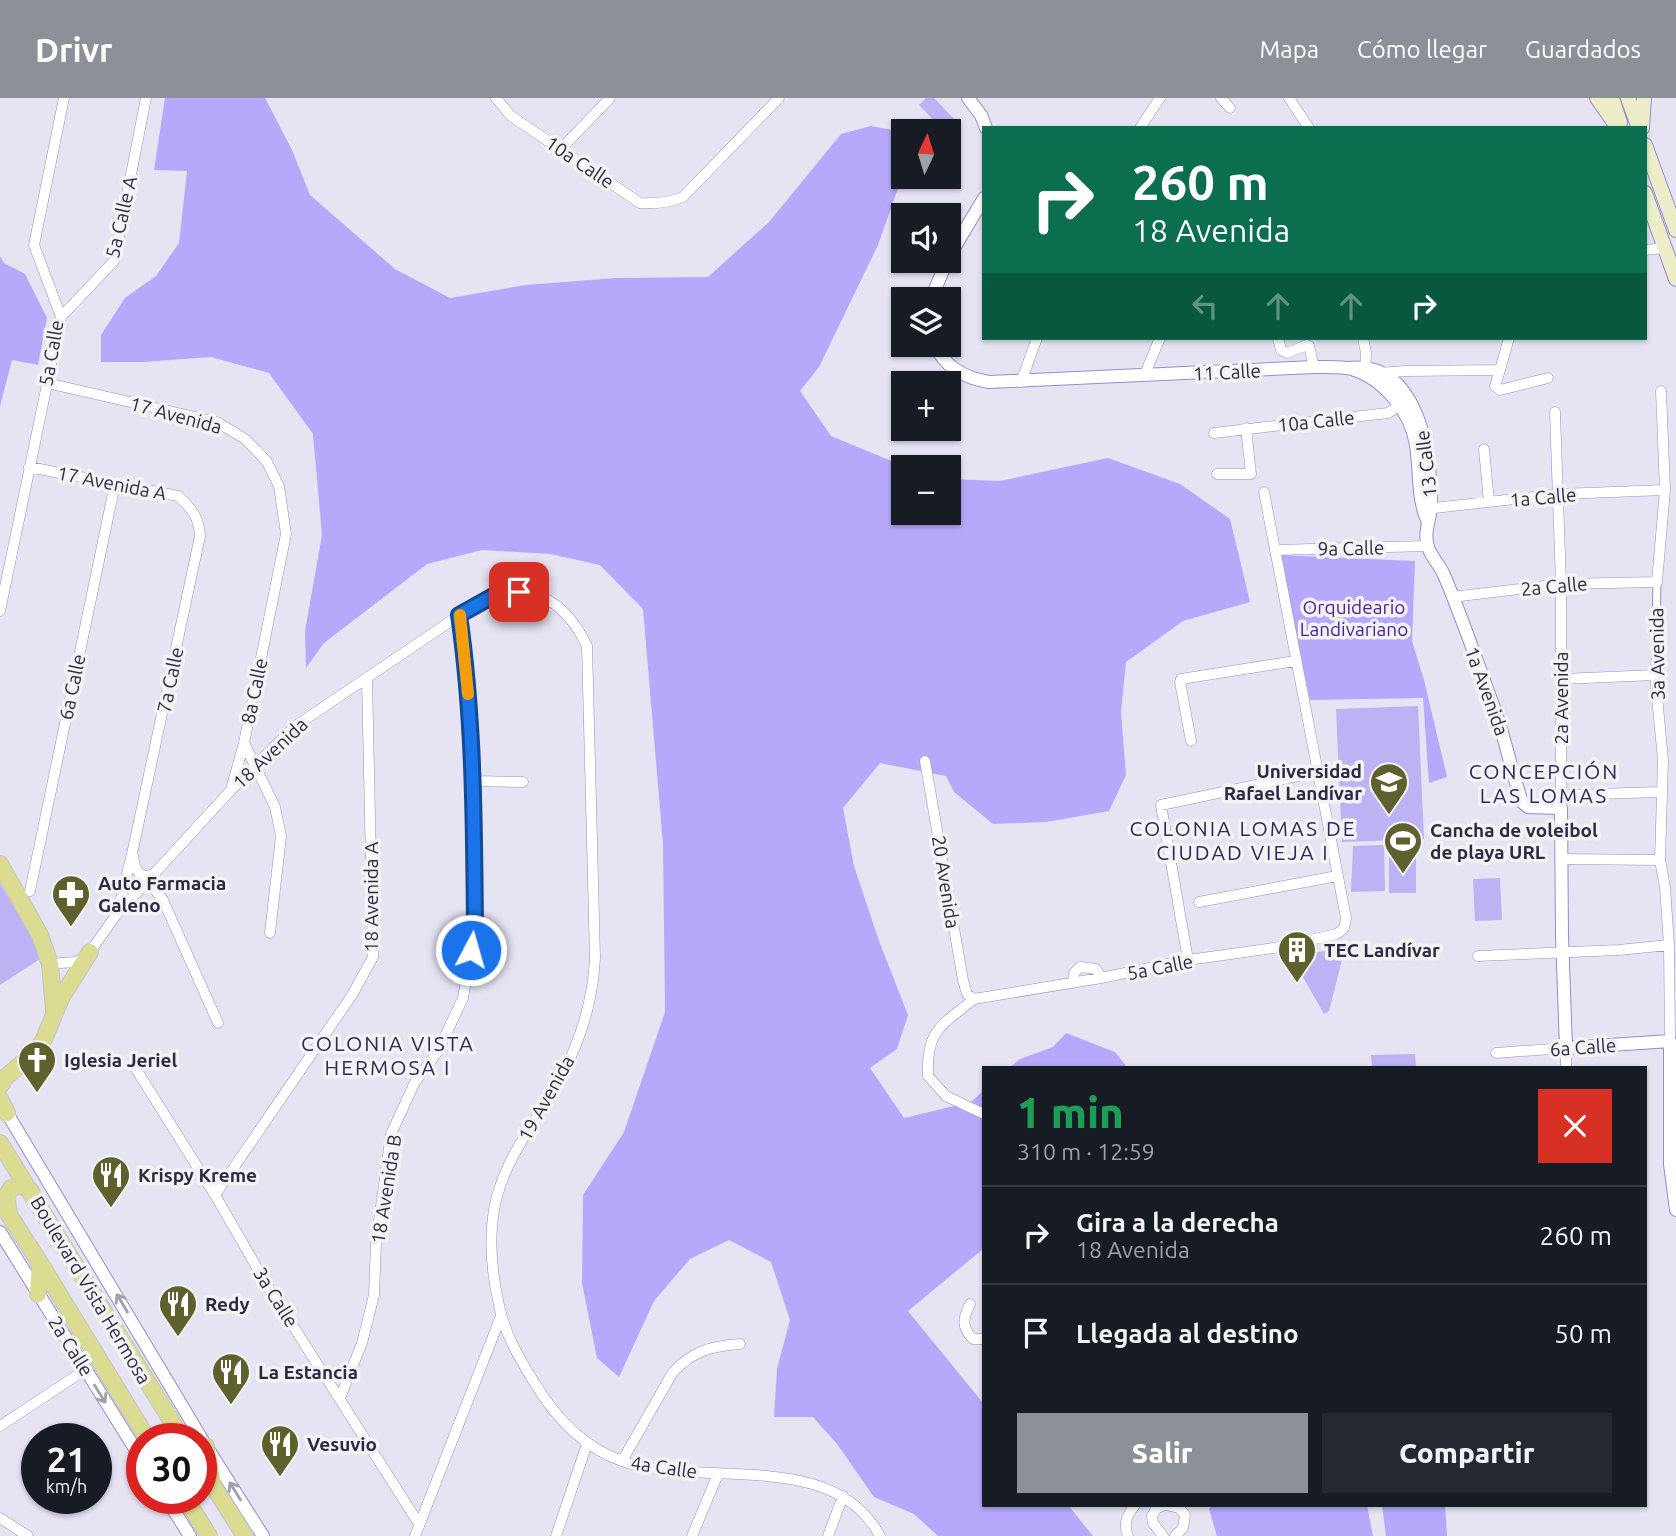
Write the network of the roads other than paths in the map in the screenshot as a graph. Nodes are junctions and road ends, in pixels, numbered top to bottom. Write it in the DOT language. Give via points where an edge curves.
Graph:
graph roads {
  1 [pos="64,98"];
  2 [pos="146,98"];
  3 [pos="496,98"];
  4 [pos="610,98"];
  5 [pos="779,98"];
  6 [pos="968,98"];
  7 [pos="1160,98"];
  8 [pos="1221,98"];
  9 [pos="1289,98"];
  10 [pos="1597,98"];
  11 [pos="1612,98"];
  12 [pos="1628,98"];
  13 [pos="1644,98"];
  14 [pos="1230,107"];
  15 [pos="985,126"];
  16 [pos="1141,126"];
  17 [pos="1308,126"];
  18 [pos="1618,126"];
  19 [pos="1619,126"];
  20 [pos="1639,126"];
  21 [pos="1640,126"];
  22 [pos="561,149"];
  23 [pos="1647,150"];
  24 [pos="1647,198"];
  25 [pos="982,201"];
  26 [pos="1676,230"];
  27 [pos="961,237"];
  28 [pos="1665,248"];
  29 [pos="1647,250"];
  30 [pos="1676,279"];
  31 [pos="61,317"];
  32 [pos="1036,340"];
  33 [pos="1159,340"];
  34 [pos="1278,340"];
  35 [pos="1363,340"];
  36 [pos="1508,340"];
  37 [pos="942,357"];
  38 [pos="1314,367"];
  39 [pos="1365,370"];
  40 [pos="1500,370"];
  41 [pos="1381,373"];
  42 [pos="1144,376"];
  43 [pos="1548,378"];
  44 [pos="1021,382"];
  45 [pos="47,383"];
  46 [pos="1403,391"];
  47 [pos="1661,391"];
  48 [pos="1399,406"];
  49 [pos="1555,412"];
  50 [pos="1245,428"];
  51 [pos="1214,433"];
  52 [pos="1484,449"];
  53 [pos="29,467"];
  54 [pos="1217,474"];
  55 [pos="114,484"];
  56 [pos="279,486"];
  57 [pos="1665,490"];
  58 [pos="1264,492"];
  59 [pos="1560,494"];
  60 [pos="1489,502"];
  61 [pos="191,508"];
  62 [pos="1427,512"];
  63 [pos="1427,546"];
  64 [pos="1275,550"];
  65 [pos="1657,582"];
  66 [pos="1562,584"];
  67 [pos="1452,597"];
  68 [pos="561,607"];
  69 [pos="0,611"];
  70 [pos="459,615"];
  71 [pos="1295,661"];
  72 [pos="1655,675"];
  73 [pos="367,678"];
  74 [pos="1562,679"];
  75 [pos="1191,741"];
  76 [pos="244,743"];
  77 [pos="925,761"];
  78 [pos="255,765"];
  79 [pos="1317,772"];
  80 [pos="474,781"];
  81 [pos="523,782"];
  82 [pos="232,789"];
  83 [pos="1661,792"];
  84 [pos="1561,802"];
  85 [pos="132,854"];
  86 [pos="1560,859"];
  87 [pos="1660,860"];
  88 [pos="0,864"];
  89 [pos="1337,876"];
  90 [pos="152,878"];
  91 [pos="30,891"];
  92 [pos="1199,902"];
  93 [pos="117,915"];
  94 [pos="270,933"];
  95 [pos="43,942"];
  96 [pos="1670,945"];
  97 [pos="90,952"];
  98 [pos="1562,953"];
  99 [pos="1478,956"];
  100 [pos="1188,960"];
  101 [pos="60,963"];
  102 [pos="61,998"];
  103 [pos="974,999"];
  104 [pos="54,1014"];
  105 [pos="218,1023"];
  106 [pos="1670,1041"];
  107 [pos="1566,1048"];
  108 [pos="1496,1053"];
  109 [pos="1566,1066"];
  110 [pos="136,1069"];
  111 [pos="2,1080"];
  112 [pos="2,1107"];
  113 [pos="982,1113"];
  114 [pos="0,1143"];
  115 [pos="31,1191"];
  116 [pos="215,1195"];
  117 [pos="0,1201"];
  118 [pos="1676,1210"];
  119 [pos="9,1216"];
  120 [pos="0,1232"];
  121 [pos="40,1263"];
  122 [pos="38,1294"];
  123 [pos="970,1304"];
  124 [pos="501,1316"];
  125 [pos="982,1339"];
  126 [pos="740,1344"];
  127 [pos="85,1370"];
  128 [pos="340,1398"];
  129 [pos="141,1423"];
  130 [pos="146,1423"];
  131 [pos="165,1423"];
  132 [pos="173,1423"];
  133 [pos="192,1423"];
  134 [pos="0,1426"];
  135 [pos="126,1435"];
  136 [pos="587,1444"];
  137 [pos="622,1461"];
  138 [pos="217,1463"];
  139 [pos="718,1474"];
  140 [pos="217,1491"];
  141 [pos="843,1496"];
  142 [pos="1133,1507"];
  143 [pos="1161,1507"];
  144 [pos="1174,1507"];
  145 [pos="176,1514"];
  146 [pos="195,1514"];
  147 [pos="0,1518"];
  148 [pos="419,1524"];
  149 [pos="28,1536"];
  150 [pos="190,1536"];
  151 [pos="209,1536"];
  152 [pos="245,1536"];
  153 [pos="263,1536"];
  154 [pos="415,1536"];
  155 [pos="556,1536"];
  156 [pos="692,1536"];
  157 [pos="828,1536"];
  158 [pos="880,1536"];
  159 [pos="1128,1536"];
  160 [pos="1163,1536"];
  161 [pos="1175,1536"];
  1 -- 31 [label="street, 5a Calle" via="34,245"];
  2 -- 31 [label="street, 5a Calle A" via="114,261"];
  3 -- 22 [label="street, 10a Calle" via="511,116"];
  4 -- 22 [label="street"];
  5 -- 22 [label="street, 10a Calle" via="683,197 667,203 640,203"];
  6 -- 15 [label="street"];
  7 -- 16 [label="street"];
  8 -- 14 [label="street"];
  9 -- 17 [label="street"];
  10 -- 18 [label="main road"];
  11 -- 19 [label="main road"];
  12 -- 20 [label="main road"];
  13 -- 21 [label="main road"];
  23 -- 26 [label="main road"];
  24 -- 28 [label="main road"];
  25 -- 27 [label="street"];
  28 -- 29 [label="street"];
  28 -- 30 [label="main road"];
  31 -- 45 [label="street, 5a Calle"];
  32 -- 44 [label="street"];
  33 -- 42 [label="street"];
  34 -- 38 [label="street" via="1287,353 1309,346"];
  35 -- 39 [label="street"];
  36 -- 40 [label="street"];
  37 -- 44 [label="street, 11 Calle" via="967,377"];
  38 -- 39 [label="street, 11 Calle"];
  38 -- 42 [label="street, 11 Calle"];
  39 -- 41 [label="street, 13 Calle" via="1374,368"];
  39 -- 48 [label="street, 13 Calle"];
  40 -- 41 [label="street"];
  40 -- 43 [label="street" via="1495,386 1500,390"];
  41 -- 46 [label="street, 13 Calle"];
  42 -- 44 [label="street, 11 Calle"];
  45 -- 53 [label="street, 5a Calle"];
  45 -- 56 [label="street, 17 Avenida" via="217,422 256,450"];
  46 -- 48 [label="street"];
  46 -- 62 [label="street, 13 Calle" via="1421,422"];
  47 -- 57 [label="street, 3a Avenida"];
  48 -- 50 [label="street, 10a Calle" via="1388,413"];
  48 -- 62 [label="street, 13 Calle" via="1416,444"];
  49 -- 59 [label="street, 2a Avenida"];
  50 -- 51 [label="street, 10a Calle"];
  50 -- 54 [label="street" via="1251,474"];
  52 -- 60 [label="street"];
  53 -- 55 [label="street, 17 Avenida A"];
  53 -- 69 [label="street, 5a Calle"];
  55 -- 61 [label="street, 17 Avenida A" via="178,496"];
  55 -- 91 [label="street, 6a Calle"];
  56 -- 76 [label="street, 8a Calle" via="286,534"];
  57 -- 59 [label="street, 1a Calle"];
  57 -- 65 [label="street, 3a Avenida"];
  58 -- 64 [label="street"];
  59 -- 60 [label="street, 1a Calle"];
  59 -- 66 [label="street, 2a Avenida"];
  60 -- 62 [label="street, 1a Calle"];
  61 -- 85 [label="street, 7a Calle" via="199,520 200,536"];
  62 -- 63 [label="street, 13 Calle"];
  63 -- 64 [label="street, 9a Calle"];
  63 -- 67 [label="street, 1a Avenida"];
  64 -- 71 [label="street"];
  65 -- 66 [label="street, 2a Calle"];
  65 -- 72 [label="street, 3a Avenida"];
  66 -- 67 [label="street, 2a Calle"];
  66 -- 74 [label="street, 2a Avenida"];
  67 -- 84 [label="street, 1a Avenida" via="1504,734 1522,802 1528,807"];
  68 -- 70 [label="street, 18 Avenida" via="527,592 509,592"];
  68 -- 124 [label="street, 19 Avenida" via="587,646 593,988 572,1055 513,1157 496,1199 491,1240"];
  70 -- 73 [label="street, 18 Avenida"];
  70 -- 80 [label="street, 18 Avenida B"];
  71 -- 75 [label="street" via="1181,679"];
  71 -- 79 [label="street"];
  72 -- 74 [label="street"];
  72 -- 83 [label="street, 3a Avenida" via="1663,760"];
  73 -- 78 [label="street, 18 Avenida" via="294,727"];
  73 -- 116 [label="street, 18 Avenida A" via="373,957 352,995"];
  74 -- 84 [label="street, 2a Avenida"];
  76 -- 78 [label="street, 8a Calle"];
  76 -- 82 [label="street"];
  77 -- 103 [label="street, 20 Avenida" via="964,980 967,994"];
  78 -- 82 [label="street, 18 Avenida"];
  78 -- 94 [label="street, 8a Calle" via="275,807 281,836"];
  79 -- 89 [label="street"];
  79 -- 100 [label="street" via="1161,805"];
  80 -- 81 [label="street"];
  80 -- 128 [label="street, 18 Avenida B" via="475,928 463,998 391,1134 374,1295 362,1343"];
  82 -- 90 [label="street, 18 Avenida"];
  83 -- 84 [label="street"];
  83 -- 87 [label="street, 3a Avenida"];
  84 -- 86 [label="street, 2a Avenida"];
  85 -- 90 [label="street" via="136,871"];
  85 -- 93 [label="street, 7a Calle"];
  86 -- 87 [label="street"];
  86 -- 98 [label="street, 2a Avenida"];
  87 -- 96 [label="street, 3a Avenida"];
  88 -- 95 [label="main road"];
  89 -- 92 [label="street"];
  89 -- 100 [label="street, 5a Calle" via="1346,918 1337,934"];
  90 -- 93 [label="street, 18 Avenida"];
  90 -- 105 [label="street"];
  93 -- 97 [label="street, 18 Avenida"];
  95 -- 101 [label="main road"];
  95 -- 104 [label="main road" via="52,976"];
  96 -- 98 [label="street"];
  96 -- 106 [label="street, 3a Avenida"];
  97 -- 101 [label="street" via="76,962"];
  97 -- 102 [label="main road"];
  98 -- 99 [label="street"];
  98 -- 107 [label="street, 2a Avenida"];
  100 -- 103 [label="street, 5a Calle"];
  101 -- 102 [label="main road"];
  102 -- 104 [label="main road"];
  103 -- 113 [label="street" via="933,1036 928,1076 946,1096"];
  104 -- 111 [label="main road" via="37,1049"];
  106 -- 107 [label="street, 6a Calle"];
  106 -- 118 [label="street, 3a Avenida" via="1670,1164"];
  107 -- 108 [label="street, 6a Calle"];
  107 -- 109 [label="street, 2a Avenida"];
  110 -- 116 [label="street, 3a Calle"];
  133 -- 112 [label="street, one-way"];
  114 -- 115 [label="main road, Boulevard Vista Hermosa"];
  115 -- 119 [label="main road" via="17,1185 8,1190"];
  115 -- 132 [label="main road, Boulevard Vista Hermosa"];
  116 -- 128 [label="street, 3a Calle"];
  117 -- 119 [label="main road, Boulevard Vista Hermosa"];
  119 -- 121 [label="main road, Boulevard Vista Hermosa"];
  120 -- 122 [label="street, 2a Calle"];
  121 -- 122 [label="main road"];
  121 -- 129 [label="main road, Boulevard Vista Hermosa"];
  122 -- 127 [label="street, 2a Calle"];
  123 -- 125 [label="street" via="964,1326 973,1339"];
  124 -- 136 [label="street, 4a Calle" via="544,1399"];
  124 -- 148 [label="street"];
  126 -- 137 [label="street" via="703,1349 682,1362"];
  127 -- 134 [label="street"];
  127 -- 135 [label="street, 2a Calle, one-way"];
  128 -- 148 [label="street, 3a Calle"];
  130 -- 131 [label="main road" via="142,1415 149,1406"];
  136 -- 137 [label="street, 4a Calle"];
  136 -- 155 [label="street"];
  137 -- 139 [label="street, 4a Calle"];
  153 -- 138 [label="street, one-way"];
  139 -- 141 [label="street, 4a Calle" via="815,1484"];
  139 -- 156 [label="street"];
  140 -- 152 [label="main road"];
  141 -- 157 [label="street"];
  141 -- 158 [label="street, 4a Calle" via="874,1524"];
  142 -- 159 [label="street" via="1126,1521"];
  143 -- 160 [label="street" via="1152,1517"];
  144 -- 161 [label="street" via="1185,1515 1183,1528"];
  145 -- 150 [label="street"];
  146 -- 151 [label="main road"];
  147 -- 149 [label="street"];
  148 -- 154 [label="street"];
}
